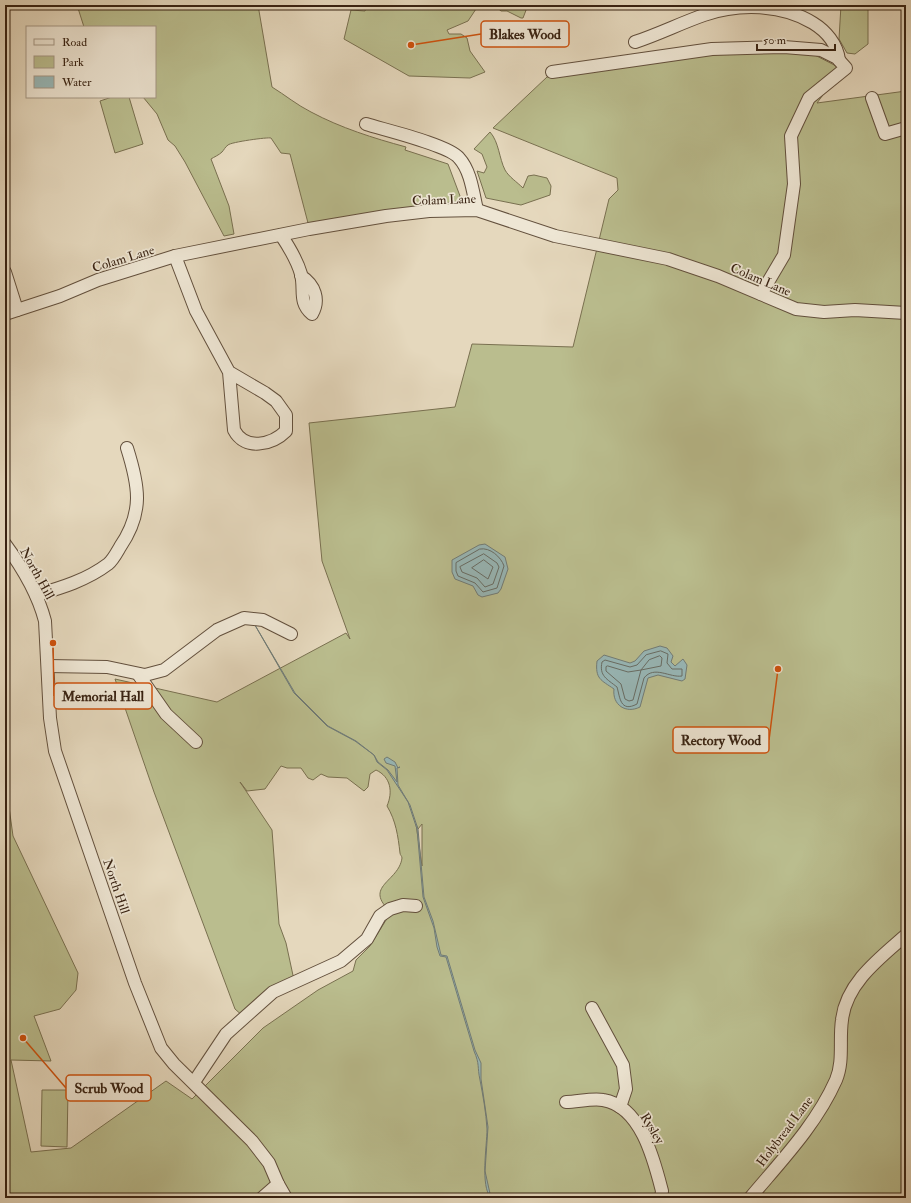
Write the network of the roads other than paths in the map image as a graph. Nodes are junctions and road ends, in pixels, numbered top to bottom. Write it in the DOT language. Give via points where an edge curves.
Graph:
graph roads {
  1 [pos="635,42"];
  2 [pos="839,60"];
  3 [pos="552,72"];
  4 [pos="872,98"];
  5 [pos="366,124"];
  6 [pos="906,128"];
  7 [pos="477,210"];
  8 [pos="281,235"];
  9 [pos="175,256"];
  10 [pos="5,272"];
  11 [pos="301,276"];
  12 [pos="762,294"];
  13 [pos="17,310"];
  14 [pos="906,313"];
  15 [pos="5,314"];
  16 [pos="229,372"];
  17 [pos="127,448"];
  18 [pos="5,544"];
  19 [pos="36,595"];
  20 [pos="291,634"];
  21 [pos="48,666"];
  22 [pos="138,674"];
  23 [pos="196,742"];
  24 [pos="416,906"];
  25 [pos="906,935"];
  26 [pos="592,1008"];
  27 [pos="194,1082"];
  28 [pos="566,1102"];
  29 [pos="620,1107"];
  30 [pos="278,1184"];
  31 [pos="262,1198"];
  32 [pos="286,1198"];
  33 [pos="661,1198"];
  34 [pos="750,1198"];
  1 -- 2 [label="street" via="704,15 744,7 782,10 801,16 819,27 832,41"];
  2 -- 3 [label="street" via="821,50 784,47 712,49"];
  2 -- 12 [label="street" via="846,68 809,98 791,136 794,184 784,255"];
  4 -- 6 [label="street" via="885,134"];
  5 -- 7 [label="street" via="440,148 458,157 466,167"];
  7 -- 8 [label="street, Colam Lane" via="428,211 386,216"];
  7 -- 12 [label="street, Colam Lane" via="555,236 668,260"];
  8 -- 9 [label="street, Colam Lane"];
  8 -- 11 [label="street" via="290,248"];
  9 -- 13 [label="street, Colam Lane" via="98,280"];
  9 -- 16 [label="street" via="196,311"];
  10 -- 13 [label="street"];
  12 -- 14 [label="street, Colam Lane" via="796,309"];
  13 -- 15 [label="street, Colam Lane"];
  16 -- 16 [label="street" via="276,401 286,415 286,431 279,438 262,445 237,436 234,430"];
  17 -- 19 [label="street" via="135,474 138,506 126,538 109,563 76,583"];
  18 -- 19 [label="street, North Hill"];
  19 -- 21 [label="street, North Hill" via="45,622"];
  20 -- 22 [label="street" via="263,620 244,618 217,630 164,670 145,675"];
  21 -- 22 [label="street" via="107,667"];
  21 -- 27 [label="street, North Hill" via="50,718 55,751 135,983 164,1053"];
  22 -- 23 [label="street" via="166,714"];
  24 -- 27 [label="street" via="403,905 390,909 380,916 367,939 341,961 273,992 226,1034"];
  25 -- 34 [label="street, Holybread Lane" via="871,967 849,994 842,1020 842,1054 836,1079 815,1118"];
  26 -- 29 [label="street" via="623,1065 626,1089"];
  27 -- 30 [label="street, North Hill" via="252,1141 269,1163"];
  28 -- 29 [label="street, Rysley" via="603,1100"];
  29 -- 33 [label="street, Rysley" via="633,1119 649,1145 662,1191"];
  30 -- 31 [label="street"];
  30 -- 32 [label="street, North Hill"];
}
